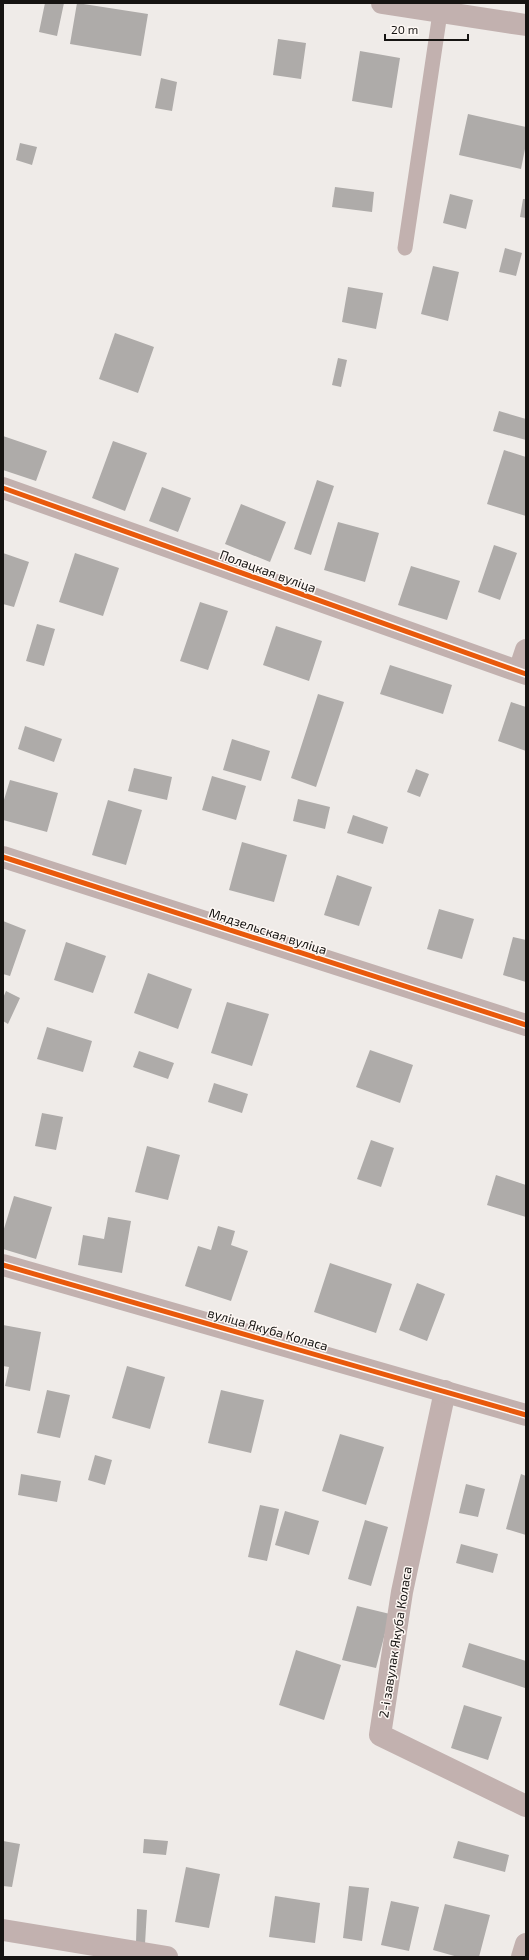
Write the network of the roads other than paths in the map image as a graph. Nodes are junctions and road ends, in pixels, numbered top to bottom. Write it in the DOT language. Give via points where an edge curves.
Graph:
graph roads {
  1 [pos="382,3"];
  2 [pos="440,13"];
  3 [pos="526,25"];
  4 [pos="405,248"];
  5 [pos="3,488"];
  6 [pos="526,650"];
  7 [pos="522,673"];
  8 [pos="3,858"];
  9 [pos="526,1025"];
  10 [pos="3,1265"];
  11 [pos="445,1390"];
  12 [pos="526,1414"];
  13 [pos="526,1806"];
  14 [pos="3,1930"];
  15 [pos="526,1944"];
  16 [pos="167,1957"];
  17 [pos="522,1957"];
  1 -- 2 [label="street"];
  2 -- 3 [label="street"];
  2 -- 4 [label="lane"];
  5 -- 7 [label="street, Полацкая вуліца"];
  6 -- 7 [label="street"];
  8 -- 9 [label="street, Мядзельская вуліца"];
  10 -- 11 [label="street, вуліца Якуба Коласа"];
  11 -- 12 [label="street, вуліца Якуба Коласа"];
  11 -- 13 [label="street, 2-і завулак Якуба Коласа" via="402,1592 380,1735"];
  14 -- 16 [label="street"];
  15 -- 17 [label="street"];
}
